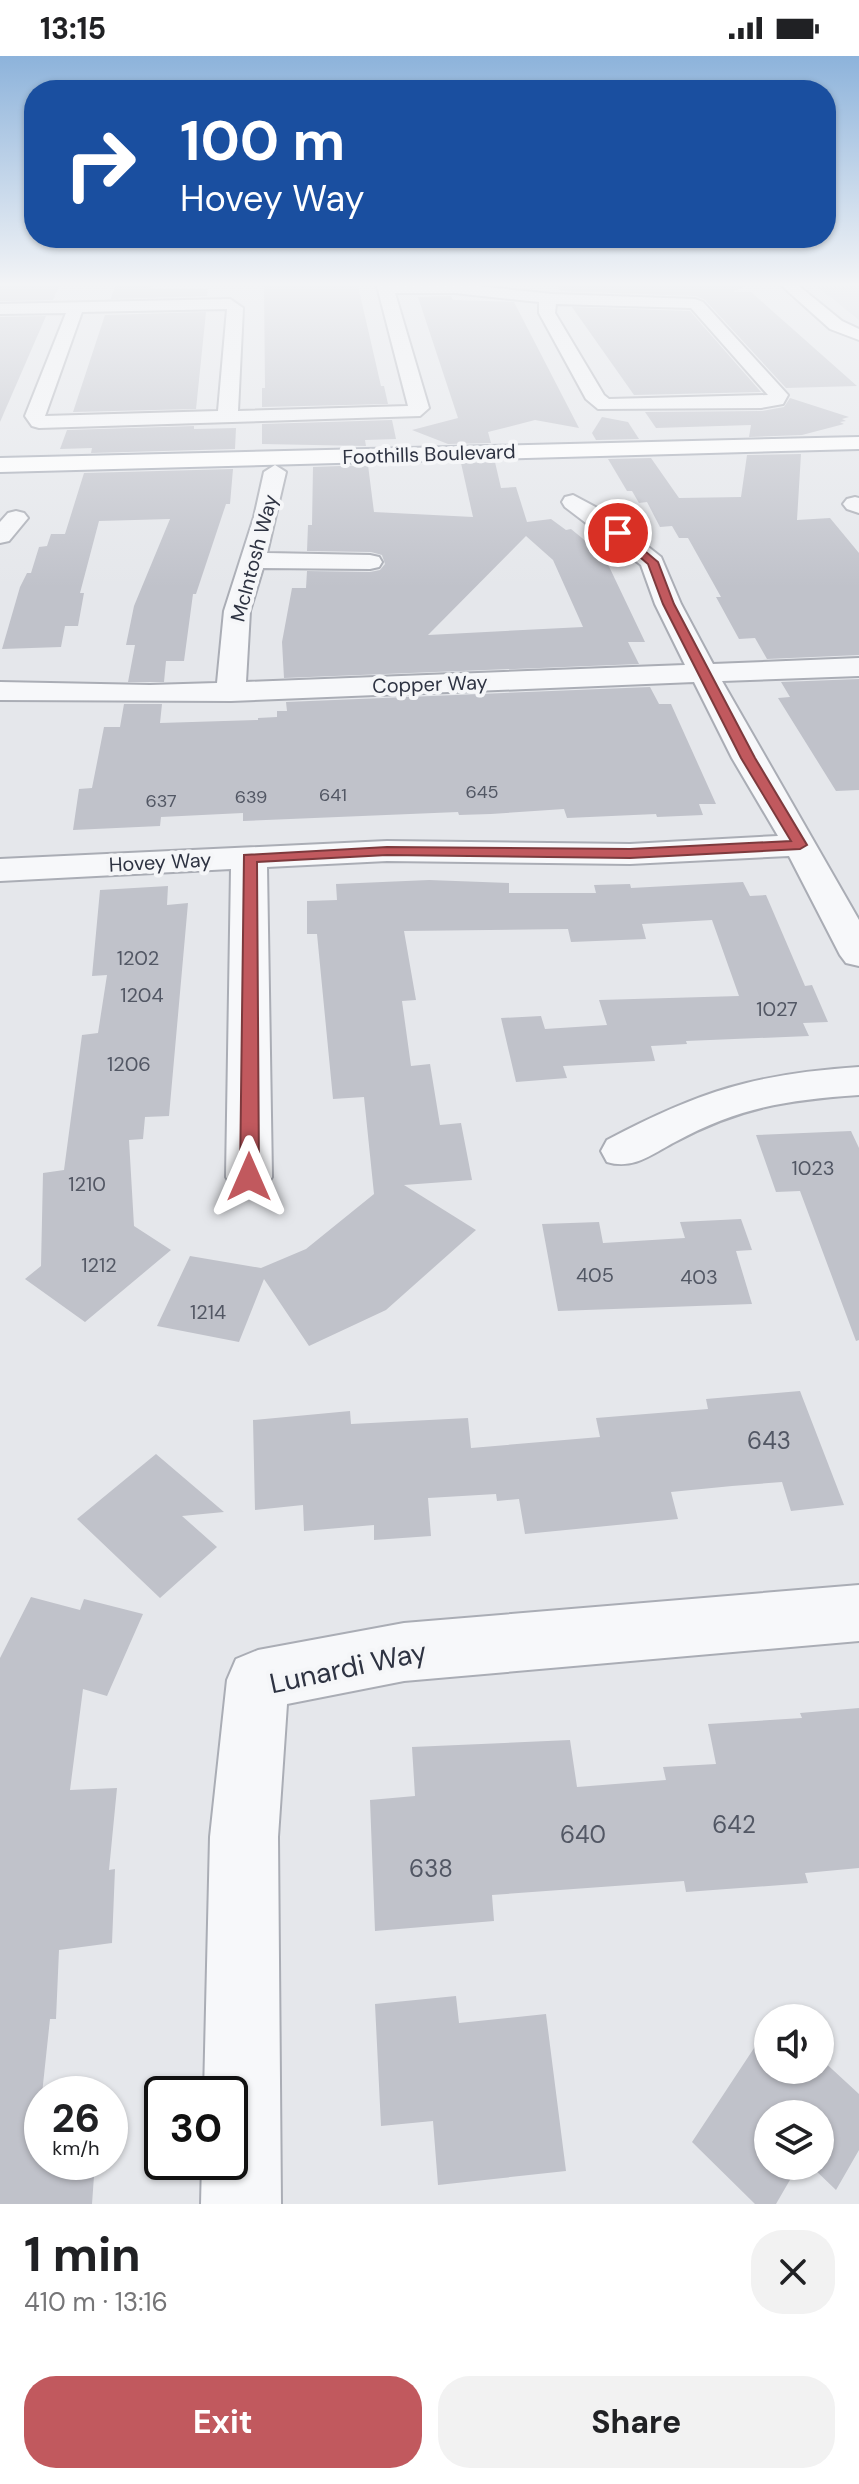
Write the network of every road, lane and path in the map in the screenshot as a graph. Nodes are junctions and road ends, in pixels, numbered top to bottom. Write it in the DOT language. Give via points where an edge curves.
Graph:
graph roads {
  1 [pos="46,386"];
  2 [pos="230,386"];
  3 [pos="413,386"];
  4 [pos="589,386"];
  5 [pos="770,386"];
  6 [pos="228,418"];
  7 [pos="859,443"];
  8 [pos="859,459"];
  9 [pos="0,465"];
  10 [pos="275,472"];
  11 [pos="0,479"];
  12 [pos="573,502"];
  13 [pos="253,560"];
  14 [pos="370,562"];
  15 [pos="859,667"];
  16 [pos="704,673"];
  17 [pos="0,691"];
  18 [pos="231,692"];
  19 [pos="800,845"];
  20 [pos="249,858"];
  21 [pos="0,870"];
  22 [pos="859,955"];
  23 [pos="859,1081"];
  24 [pos="623,1151"];
  25 [pos="249,1177"];
  26 [pos="859,1613"];
  27 [pos="241,2204"];
  1 -- 6 [label="street" via="35,416 39,422"];
  2 -- 6 [label="street"];
  3 -- 6 [label="street" via="419,408 399,414"];
  4 -- 5 [label="street" via="605,405 776,400"];
  7 -- 9 [label="main road, Foothills Boulevard"];
  8 -- 10 [label="main road, Foothills Boulevard"];
  10 -- 11 [label="main road, Foothills Boulevard"];
  10 -- 13 [label="street, McIntosh Way"];
  12 -- 16 [label="street" via="652,562"];
  13 -- 14 [label="street"];
  13 -- 18 [label="street, McIntosh Way" via="237,611"];
  15 -- 16 [label="street, Copper Way"];
  16 -- 18 [label="street, Copper Way"];
  16 -- 19 [label="street"];
  17 -- 18 [label="street, Copper Way"];
  19 -- 20 [label="street, Hovey Way" via="630,854 387,851"];
  19 -- 22 [label="street"];
  20 -- 21 [label="street, Hovey Way"];
  20 -- 25 [label="street"];
  23 -- 24 [label="street" via="737,1098 690,1115"];
  26 -- 27 [label="street, Lunardi Way" via="404,1652 258,1680 244,1837"];
}
